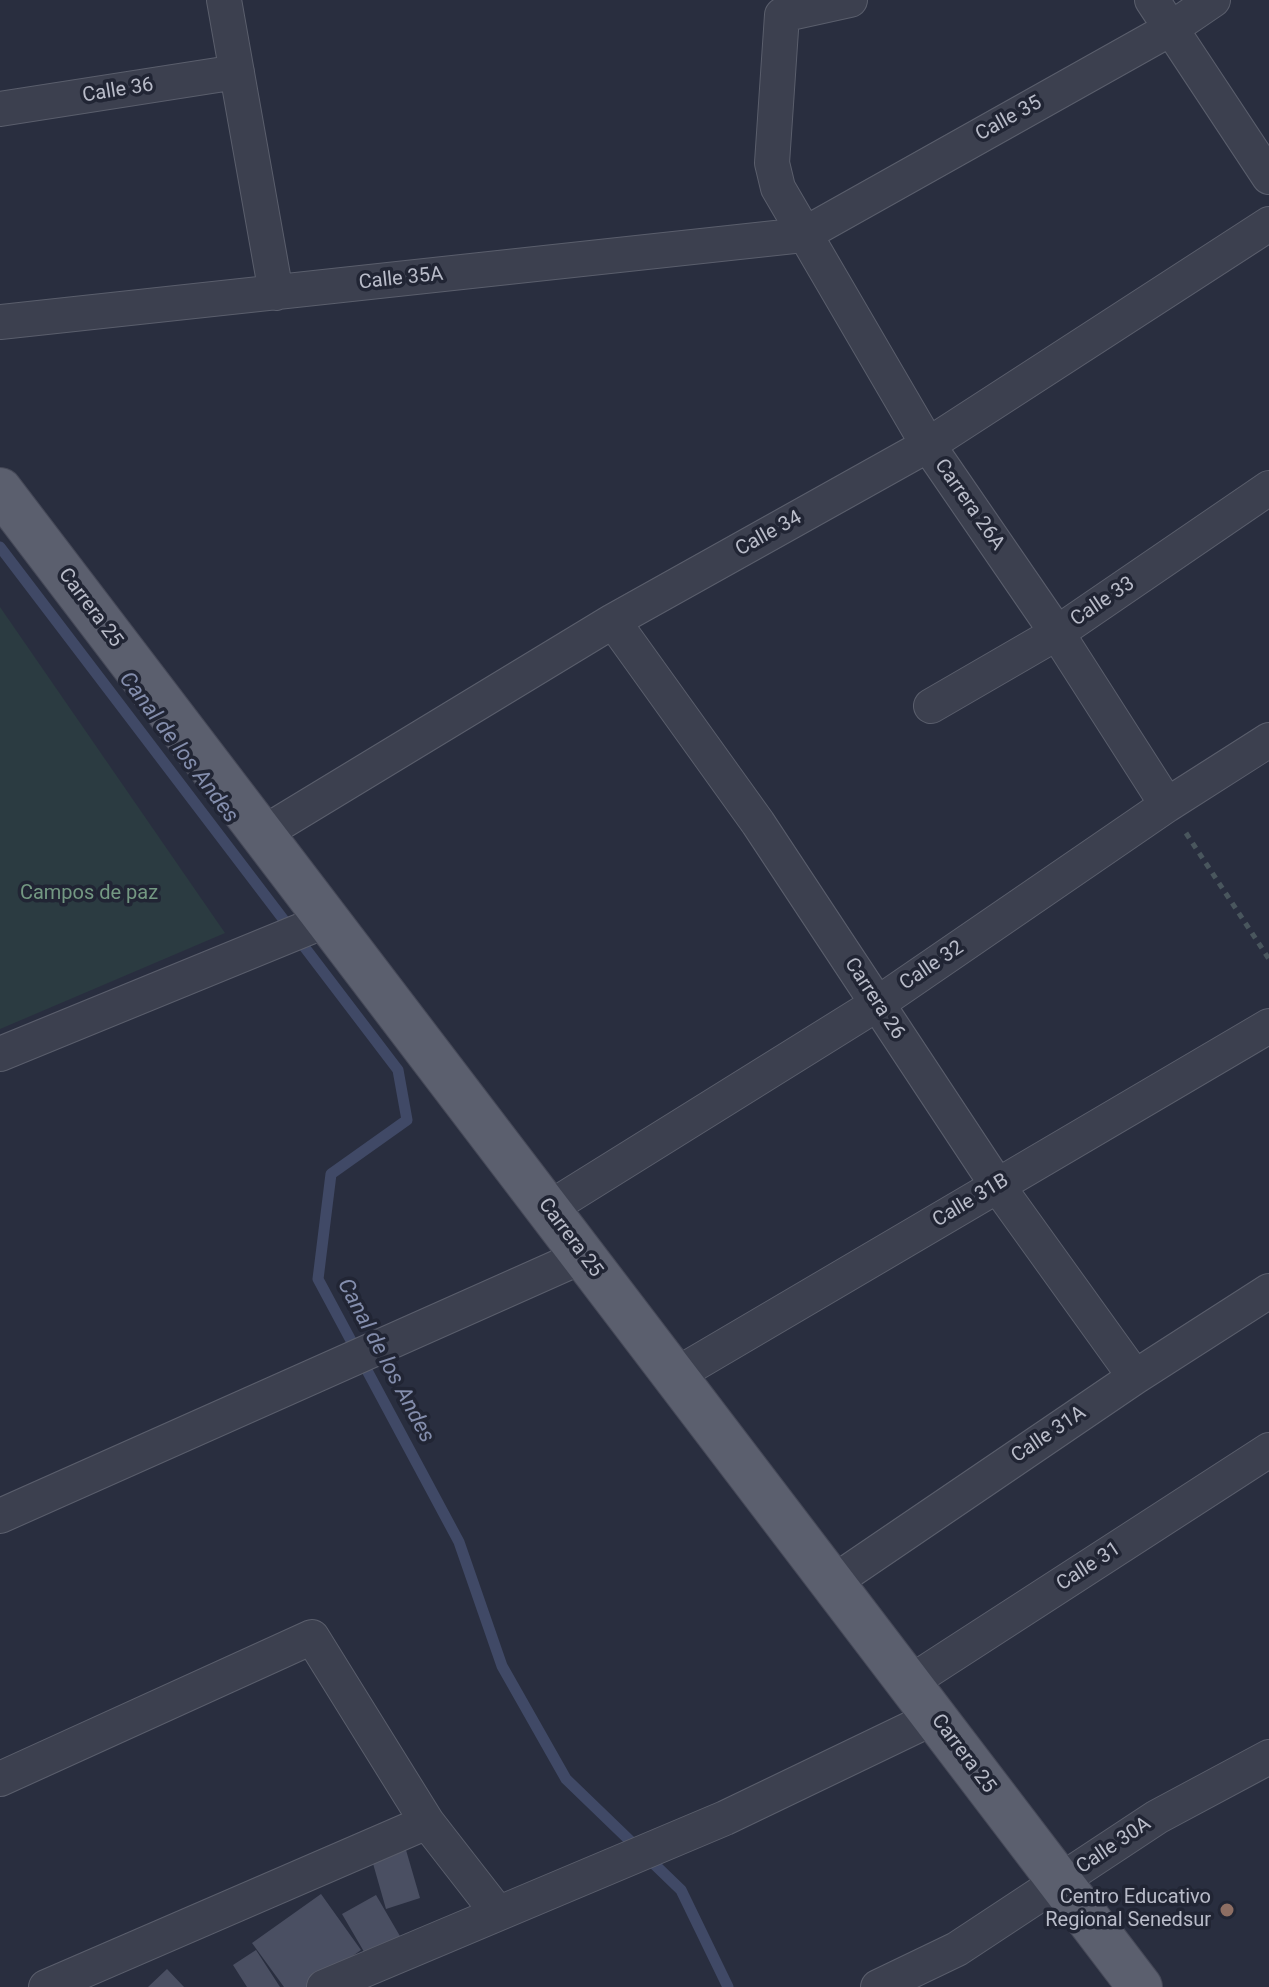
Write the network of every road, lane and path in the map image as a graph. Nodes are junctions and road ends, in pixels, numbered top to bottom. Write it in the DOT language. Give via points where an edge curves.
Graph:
graph roads {
  1 [pos="224,0"];
  2 [pos="850,0"];
  3 [pos="1152,0"];
  4 [pos="1213,0"];
  5 [pos="1172,28"];
  6 [pos="237,72"];
  7 [pos="0,109"];
  8 [pos="1269,177"];
  9 [pos="1269,224"];
  10 [pos="803,235"];
  11 [pos="276,293"];
  12 [pos="0,322"];
  13 [pos="928,445"];
  14 [pos="1269,488"];
  15 [pos="0,490"];
  16 [pos="613,621"];
  17 [pos="1057,633"];
  18 [pos="931,706"];
  19 [pos="1269,740"];
  20 [pos="1167,805"];
  21 [pos="262,834"];
  22 [pos="327,920"];
  23 [pos="1269,959"];
  24 [pos="877,1004"];
  25 [pos="1269,1026"];
  26 [pos="0,1054"];
  27 [pos="997,1185"];
  28 [pos="548,1209"];
  29 [pos="583,1256"];
  30 [pos="1269,1291"];
  31 [pos="674,1376"];
  32 [pos="1135,1377"];
  33 [pos="1269,1450"];
  34 [pos="0,1516"];
  35 [pos="832,1583"];
  36 [pos="909,1683"];
  37 [pos="935,1717"];
  38 [pos="1269,1757"];
  39 [pos="0,1779"];
  40 [pos="427,1822"];
  41 [pos="1060,1883"];
  42 [pos="497,1912"];
  43 [pos="46,1987"];
  44 [pos="324,1987"];
  45 [pos="878,1987"];
  46 [pos="1140,1987"];
  1 -- 6 [label="street"];
  2 -- 10 [label="street, Carrera 26A" via="782,15 772,163 778,188"];
  3 -- 5 [label="street"];
  4 -- 5 [label="street, Calle 35"];
  5 -- 8 [label="street"];
  5 -- 10 [label="street, Calle 35"];
  6 -- 7 [label="street, Calle 36"];
  6 -- 11 [label="street"];
  9 -- 13 [label="street, Calle 34"];
  10 -- 11 [label="street, Calle 35A"];
  10 -- 13 [label="street, Carrera 26A"];
  11 -- 12 [label="street, Calle 35A"];
  13 -- 16 [label="street, Calle 34"];
  13 -- 17 [label="street, Carrera 26A"];
  14 -- 17 [label="street, Calle 33"];
  15 -- 21 [label="main road, Carrera 25"];
  16 -- 21 [label="street, Calle 34"];
  16 -- 24 [label="street, Carrera 26" via="758,823"];
  17 -- 18 [label="street, Calle 33"];
  17 -- 20 [label="street, Carrera 26A"];
  19 -- 20 [label="street, Calle 32"];
  20 -- 23 [label="path"];
  20 -- 24 [label="street, Calle 32"];
  21 -- 22 [label="main road, Carrera 25"];
  22 -- 26 [label="street"];
  22 -- 28 [label="main road, Carrera 25"];
  24 -- 27 [label="street, Carrera 26"];
  24 -- 28 [label="street, Calle 32"];
  25 -- 27 [label="street, Calle 31B"];
  27 -- 31 [label="street, Calle 31B"];
  27 -- 32 [label="street, Carrera 26"];
  28 -- 29 [label="main road, Carrera 25"];
  29 -- 31 [label="main road, Carrera 25"];
  29 -- 34 [label="street"];
  30 -- 32 [label="street, Calle 31A"];
  31 -- 35 [label="main road, Carrera 25"];
  32 -- 35 [label="street, Calle 31A"];
  33 -- 36 [label="street, Calle 31"];
  35 -- 36 [label="main road, Carrera 25"];
  36 -- 37 [label="main road, Carrera 25"];
  37 -- 41 [label="main road, Carrera 25"];
  37 -- 42 [label="street" via="725,1818"];
  38 -- 41 [label="street, Calle 30A" via="1157,1817"];
  39 -- 40 [label="street" via="312,1637"];
  40 -- 42 [label="street"];
  40 -- 43 [label="street"];
  41 -- 45 [label="street, Calle 30A" via="957,1949"];
  41 -- 46 [label="main road, Carrera 25"];
  42 -- 44 [label="street"];
}
